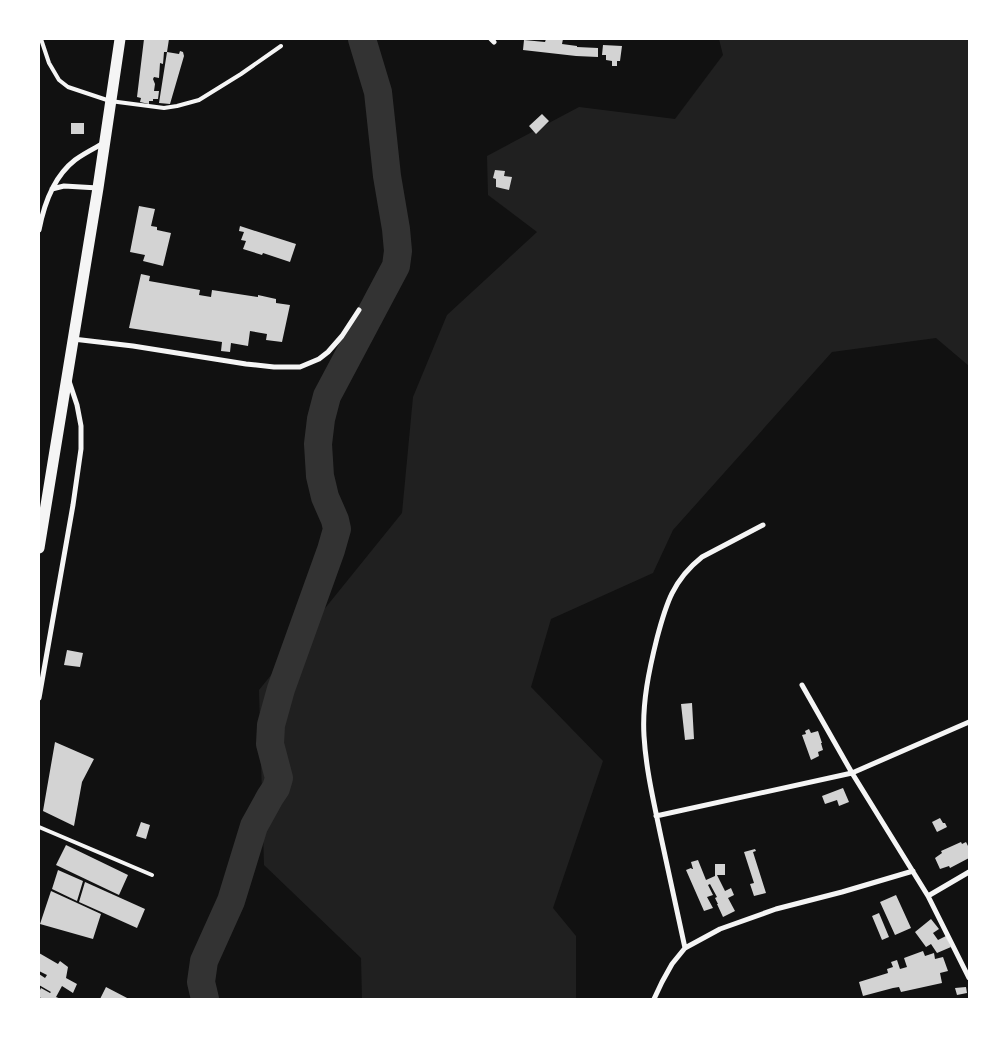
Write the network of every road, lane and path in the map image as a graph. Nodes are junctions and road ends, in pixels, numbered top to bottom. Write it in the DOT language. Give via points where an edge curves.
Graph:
graph roads {
  1 [pos="41,39"];
  2 [pos="120,39"];
  3 [pos="281,46"];
  4 [pos="110,101"];
  5 [pos="104,143"];
  6 [pos="98,188"];
  7 [pos="52,190"];
  8 [pos="39,230"];
  9 [pos="360,310"];
  10 [pos="73,339"];
  11 [pos="67,374"];
  12 [pos="763,525"];
  13 [pos="39,548"];
  14 [pos="802,685"];
  15 [pos="40,688"];
  16 [pos="39,698"];
  17 [pos="969,722"];
  18 [pos="852,773"];
  19 [pos="656,816"];
  20 [pos="39,827"];
  21 [pos="913,871"];
  22 [pos="969,872"];
  23 [pos="152,875"];
  24 [pos="928,896"];
  25 [pos="685,948"];
  26 [pos="969,978"];
  27 [pos="654,999"];
  1 -- 4 [label="lane" via="48,63 59,80 68,87"];
  2 -- 4 [label="main road"];
  3 -- 4 [label="lane" via="199,100 170,108"];
  4 -- 5 [label="main road"];
  5 -- 6 [label="main road"];
  5 -- 7 [label="street" via="75,160 62,172"];
  6 -- 7 [label="street" via="64,186"];
  6 -- 10 [label="main road"];
  7 -- 8 [label="street"];
  9 -- 10 [label="street" via="328,352 300,367 246,364"];
  10 -- 11 [label="main road"];
  11 -- 13 [label="main road"];
  11 -- 15 [label="street" via="80,419 80,449"];
  12 -- 19 [label="street" via="694,564 671,594 665,609 649,670 644,711 648,773"];
  14 -- 18 [label="street"];
  15 -- 16 [label="street"];
  17 -- 18 [label="street"];
  18 -- 19 [label="street"];
  18 -- 21 [label="street"];
  19 -- 25 [label="street"];
  20 -- 23 [label="lane"];
  21 -- 24 [label="street"];
  21 -- 25 [label="street" via="776,909 720,929"];
  22 -- 24 [label="street"];
  24 -- 26 [label="street"];
  25 -- 27 [label="street" via="672,964"];
}
